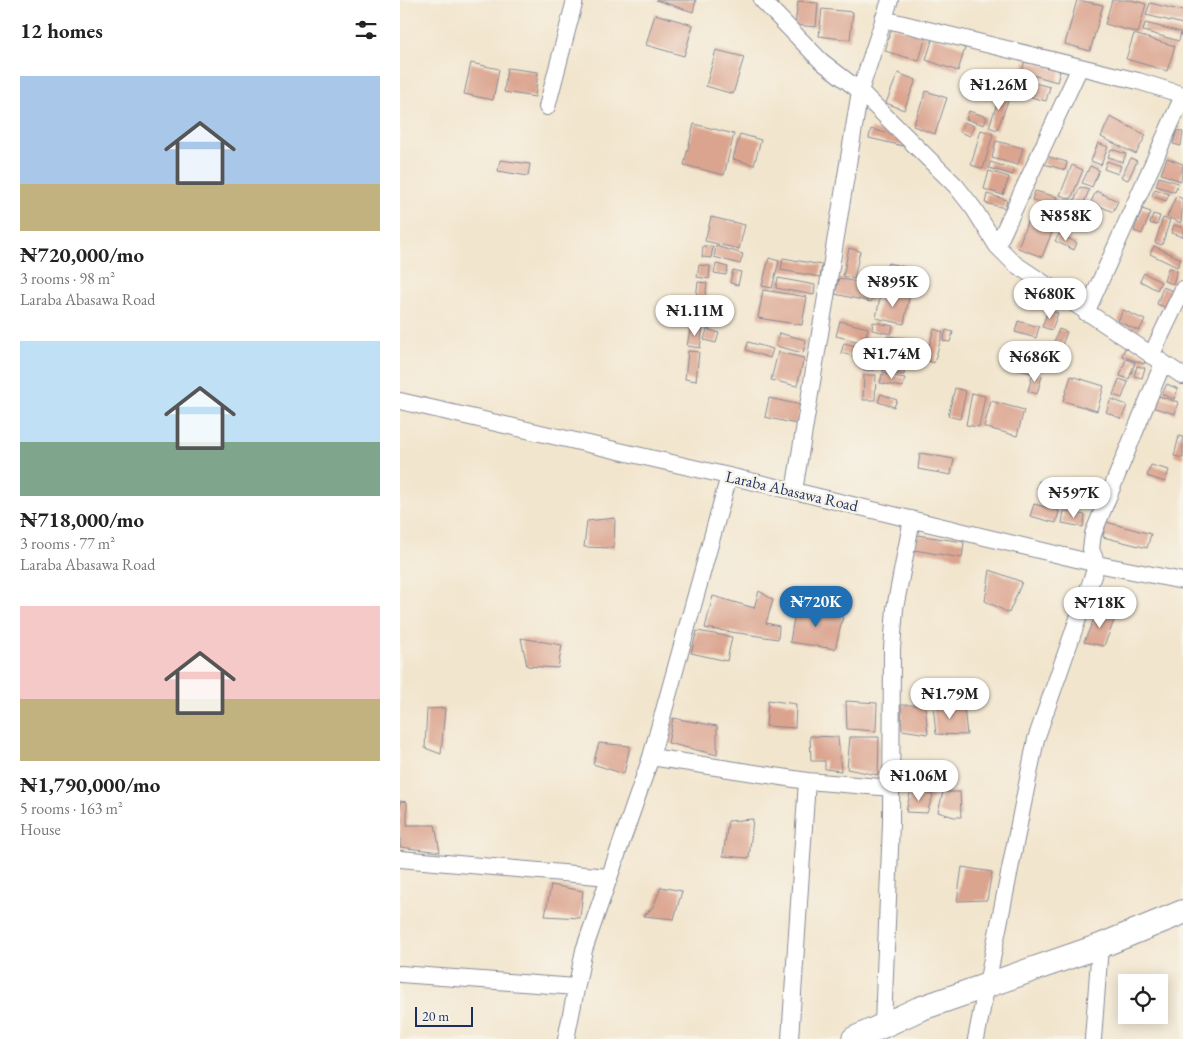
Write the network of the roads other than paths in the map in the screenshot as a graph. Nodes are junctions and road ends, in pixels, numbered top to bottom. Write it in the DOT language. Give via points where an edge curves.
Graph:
graph roads {
  1 [pos="575,0"];
  2 [pos="762,0"];
  3 [pos="890,0"];
  4 [pos="883,19"];
  5 [pos="1080,67"];
  6 [pos="860,91"];
  7 [pos="1183,95"];
  8 [pos="547,106"];
  9 [pos="997,246"];
  10 [pos="1183,288"];
  11 [pos="1086,313"];
  12 [pos="1157,359"];
  13 [pos="1183,376"];
  14 [pos="400,401"];
  15 [pos="729,476"];
  16 [pos="794,490"];
  17 [pos="912,519"];
  18 [pos="1097,564"];
  19 [pos="1183,581"];
  20 [pos="651,756"];
  21 [pos="807,781"];
  22 [pos="892,788"];
  23 [pos="400,858"];
  24 [pos="609,877"];
  25 [pos="1183,912"];
  26 [pos="1100,946"];
  27 [pos="400,974"];
  28 [pos="987,984"];
  29 [pos="576,987"];
  30 [pos="883,1024"];
  31 [pos="566,1039"];
  32 [pos="790,1039"];
  33 [pos="854,1039"];
  34 [pos="976,1039"];
  35 [pos="1093,1039"];
  1 -- 8 [label="street"];
  2 -- 6 [label="street" via="821,61"];
  3 -- 4 [label="street"];
  4 -- 5 [label="street"];
  4 -- 6 [label="street"];
  5 -- 7 [label="street"];
  5 -- 9 [label="street"];
  6 -- 9 [label="street" via="956,186"];
  6 -- 16 [label="street"];
  7 -- 11 [label="street"];
  9 -- 11 [label="street" via="1015,264"];
  10 -- 12 [label="street"];
  11 -- 12 [label="street"];
  12 -- 13 [label="street"];
  12 -- 18 [label="street" via="1092,534 1091,549"];
  14 -- 15 [label="street, Laraba Abasawa Road"];
  15 -- 16 [label="street, Laraba Abasawa Road"];
  15 -- 20 [label="street"];
  16 -- 17 [label="street, Laraba Abasawa Road"];
  17 -- 18 [label="street, Laraba Abasawa Road"];
  17 -- 22 [label="street" via="895,608 892,648"];
  18 -- 19 [label="street, Laraba Abasawa Road"];
  18 -- 28 [label="street" via="1036,739"];
  20 -- 21 [label="street"];
  20 -- 24 [label="street"];
  21 -- 22 [label="street"];
  21 -- 32 [label="street"];
  22 -- 30 [label="street"];
  23 -- 24 [label="street"];
  24 -- 29 [label="street" via="584,950"];
  25 -- 26 [label="street"];
  26 -- 28 [label="street"];
  26 -- 35 [label="street"];
  27 -- 29 [label="street"];
  28 -- 30 [label="street"];
  28 -- 34 [label="street"];
  29 -- 31 [label="street"];
  30 -- 33 [label="street"];
}
